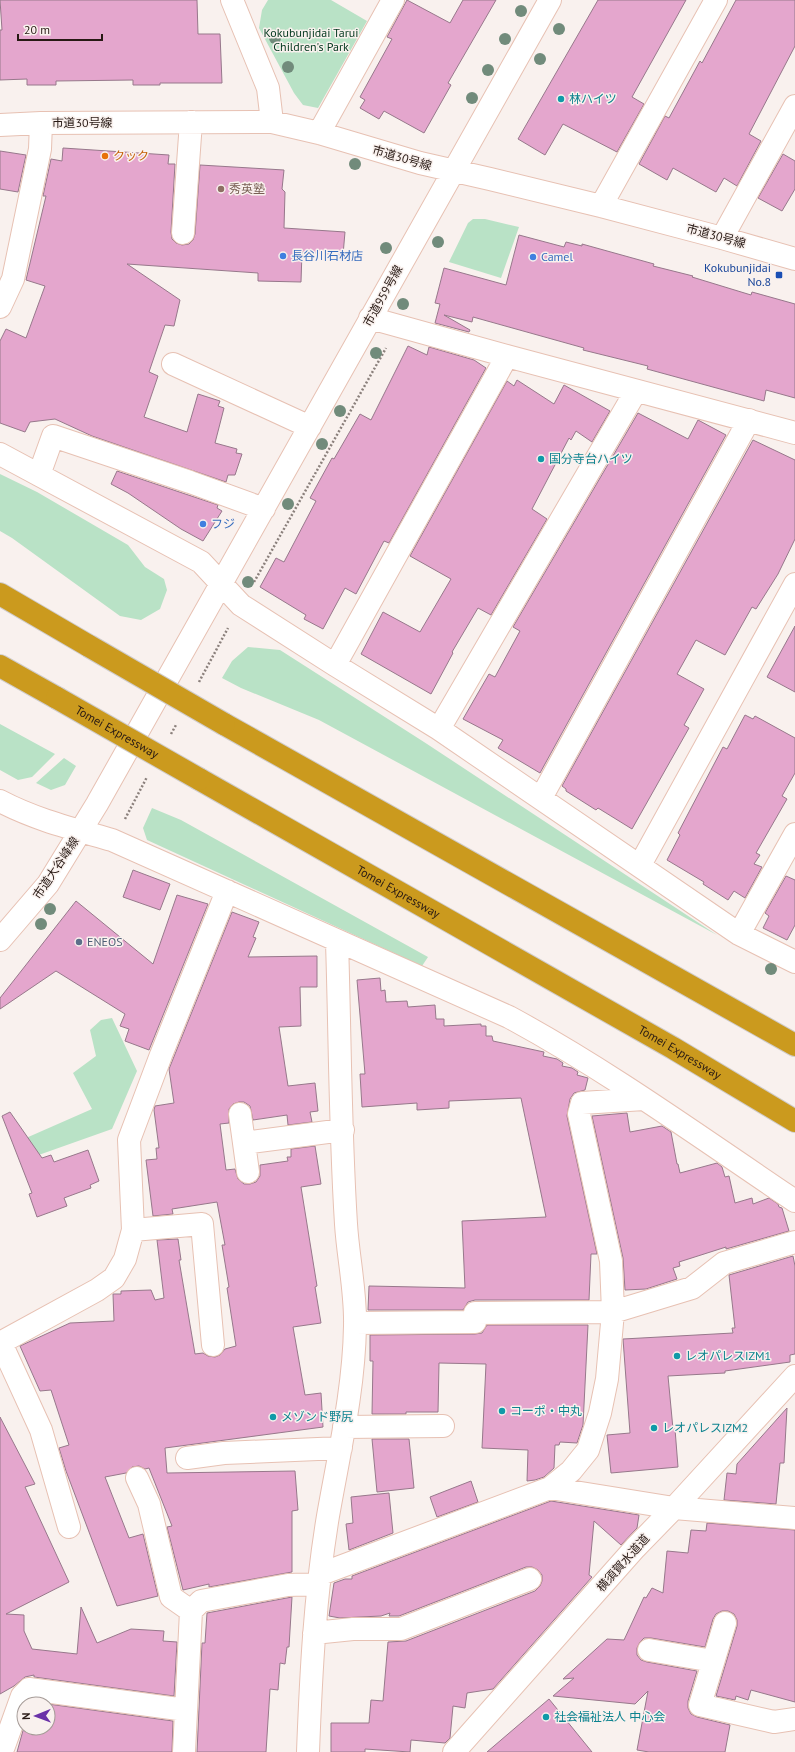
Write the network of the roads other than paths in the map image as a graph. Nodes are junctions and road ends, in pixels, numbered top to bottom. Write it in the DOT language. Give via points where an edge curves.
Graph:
graph roads {
  1 [pos="232,0"];
  2 [pos="250,0"];
  3 [pos="393,0"];
  4 [pos="550,0"];
  5 [pos="716,0"];
  6 [pos="239,20"];
  7 [pos="795,106"];
  8 [pos="191,122"];
  9 [pos="272,122"];
  10 [pos="41,123"];
  11 [pos="0,125"];
  12 [pos="319,133"];
  13 [pos="453,172"];
  14 [pos="601,206"];
  15 [pos="183,233"];
  16 [pos="722,238"];
  17 [pos="795,259"];
  18 [pos="0,307"];
  19 [pos="370,318"];
  20 [pos="507,356"];
  21 [pos="173,364"];
  22 [pos="636,391"];
  23 [pos="749,420"];
  24 [pos="310,427"];
  25 [pos="795,433"];
  26 [pos="0,454"];
  27 [pos="39,475"];
  28 [pos="264,509"];
  29 [pos="795,584"];
  30 [pos="218,587"];
  31 [pos="0,594"];
  32 [pos="335,665"];
  33 [pos="0,666"];
  34 [pos="439,729"];
  35 [pos="541,798"];
  36 [pos="0,801"];
  37 [pos="81,831"];
  38 [pos="795,834"];
  39 [pos="640,865"];
  40 [pos="227,891"];
  41 [pos="739,934"];
  42 [pos="0,940"];
  43 [pos="337,942"];
  44 [pos="795,962"];
  45 [pos="795,1045"];
  46 [pos="644,1099"];
  47 [pos="240,1114"];
  48 [pos="795,1121"];
  49 [pos="343,1130"];
  50 [pos="244,1143"];
  51 [pos="248,1172"];
  52 [pos="795,1201"];
  53 [pos="133,1230"];
  54 [pos="795,1242"];
  55 [pos="613,1312"];
  56 [pos="355,1323"];
  57 [pos="0,1343"];
  58 [pos="212,1345"];
  59 [pos="795,1376"];
  60 [pos="444,1426"];
  61 [pos="342,1438"];
  62 [pos="187,1458"];
  63 [pos="137,1478"];
  64 [pos="550,1488"];
  65 [pos="674,1508"];
  66 [pos="795,1518"];
  67 [pos="69,1527"];
  68 [pos="320,1579"];
  69 [pos="530,1579"];
  70 [pos="191,1611"];
  71 [pos="725,1623"];
  72 [pos="314,1634"];
  73 [pos="649,1650"];
  74 [pos="713,1661"];
  75 [pos="186,1710"];
  76 [pos="795,1719"];
  77 [pos="0,1747"];
  78 [pos="184,1752"];
  79 [pos="308,1752"];
  80 [pos="454,1752"];
  1 -- 6 [label="street"];
  2 -- 6 [label="street"];
  3 -- 12 [label="street"];
  4 -- 13 [label="street, 市道959号線"];
  5 -- 14 [label="street"];
  6 -- 9 [label="street" via="268,88"];
  7 -- 16 [label="street"];
  8 -- 9 [label="street, 市道30号線"];
  8 -- 10 [label="street, 市道30号線"];
  8 -- 15 [label="street"];
  9 -- 12 [label="street, 市道30号線"];
  10 -- 11 [label="street, 市道30号線"];
  10 -- 18 [label="street" via="40,149 13,279"];
  12 -- 13 [label="street, 市道30号線"];
  13 -- 14 [label="street, 市道30号線"];
  13 -- 19 [label="street, 市道959号線"];
  14 -- 16 [label="street, 市道30号線"];
  16 -- 17 [label="street, 市道30号線"];
  19 -- 20 [label="street"];
  19 -- 24 [label="street, 市道959号線"];
  20 -- 22 [label="street"];
  20 -- 32 [label="street"];
  21 -- 24 [label="street"];
  22 -- 23 [label="street"];
  22 -- 34 [label="street"];
  23 -- 25 [label="street"];
  23 -- 35 [label="street"];
  24 -- 28 [label="street, 市道959号線"];
  26 -- 27 [label="street"];
  27 -- 28 [label="street" via="53,436"];
  27 -- 30 [label="street" via="201,562"];
  28 -- 30 [label="street, 市道959号線"];
  29 -- 39 [label="street"];
  30 -- 32 [label="street" via="241,605"];
  30 -- 37 [label="street, 市道大谷峰線"];
  31 -- 45 [label="highway, bridge" via="224,724"];
  32 -- 34 [label="street"];
  33 -- 48 [label="highway, Tomei Expressway, bridge" via="673,1048"];
  34 -- 35 [label="street"];
  35 -- 39 [label="street"];
  36 -- 37 [label="street" via="52,823"];
  37 -- 40 [label="street" via="112,840"];
  37 -- 42 [label="street, 市道大谷峰線" via="48,884"];
  38 -- 41 [label="street"];
  39 -- 41 [label="street"];
  40 -- 43 [label="street"];
  40 -- 53 [label="street" via="129,1140"];
  41 -- 44 [label="street"];
  43 -- 46 [label="street" via="509,1018 550,1040"];
  43 -- 49 [label="street"];
  46 -- 52 [label="street"];
  46 -- 55 [label="street" via="582,1104 579,1114 611,1261"];
  47 -- 50 [label="street"];
  49 -- 50 [label="street"];
  49 -- 56 [label="street" via="346,1223"];
  50 -- 51 [label="street"];
  53 -- 57 [label="street" via="125,1259 114,1278 98,1290"];
  53 -- 58 [label="street" via="202,1224"];
  54 -- 55 [label="street" via="724,1263 692,1288"];
  55 -- 56 [label="street"];
  55 -- 64 [label="street" via="607,1379 600,1413 588,1450 571,1472"];
  56 -- 61 [label="street" via="352,1368"];
  57 -- 67 [label="street" via="42,1430"];
  59 -- 65 [label="street, 横須賀水道道"];
  60 -- 61 [label="street"];
  61 -- 62 [label="street"];
  61 -- 68 [label="street"];
  63 -- 70 [label="street" via="149,1504 171,1597"];
  64 -- 65 [label="street"];
  64 -- 68 [label="street"];
  65 -- 66 [label="street"];
  65 -- 80 [label="street, 横須賀水道道" via="635,1548"];
  68 -- 70 [label="street" via="201,1600"];
  68 -- 72 [label="street"];
  69 -- 72 [label="street" via="401,1629 353,1629"];
  70 -- 75 [label="street"];
  71 -- 74 [label="street"];
  72 -- 79 [label="street"];
  73 -- 74 [label="street"];
  74 -- 76 [label="street" via="700,1705 774,1722"];
  75 -- 77 [label="street" via="29,1689 22,1696 4,1746"];
  75 -- 78 [label="street"];
}
